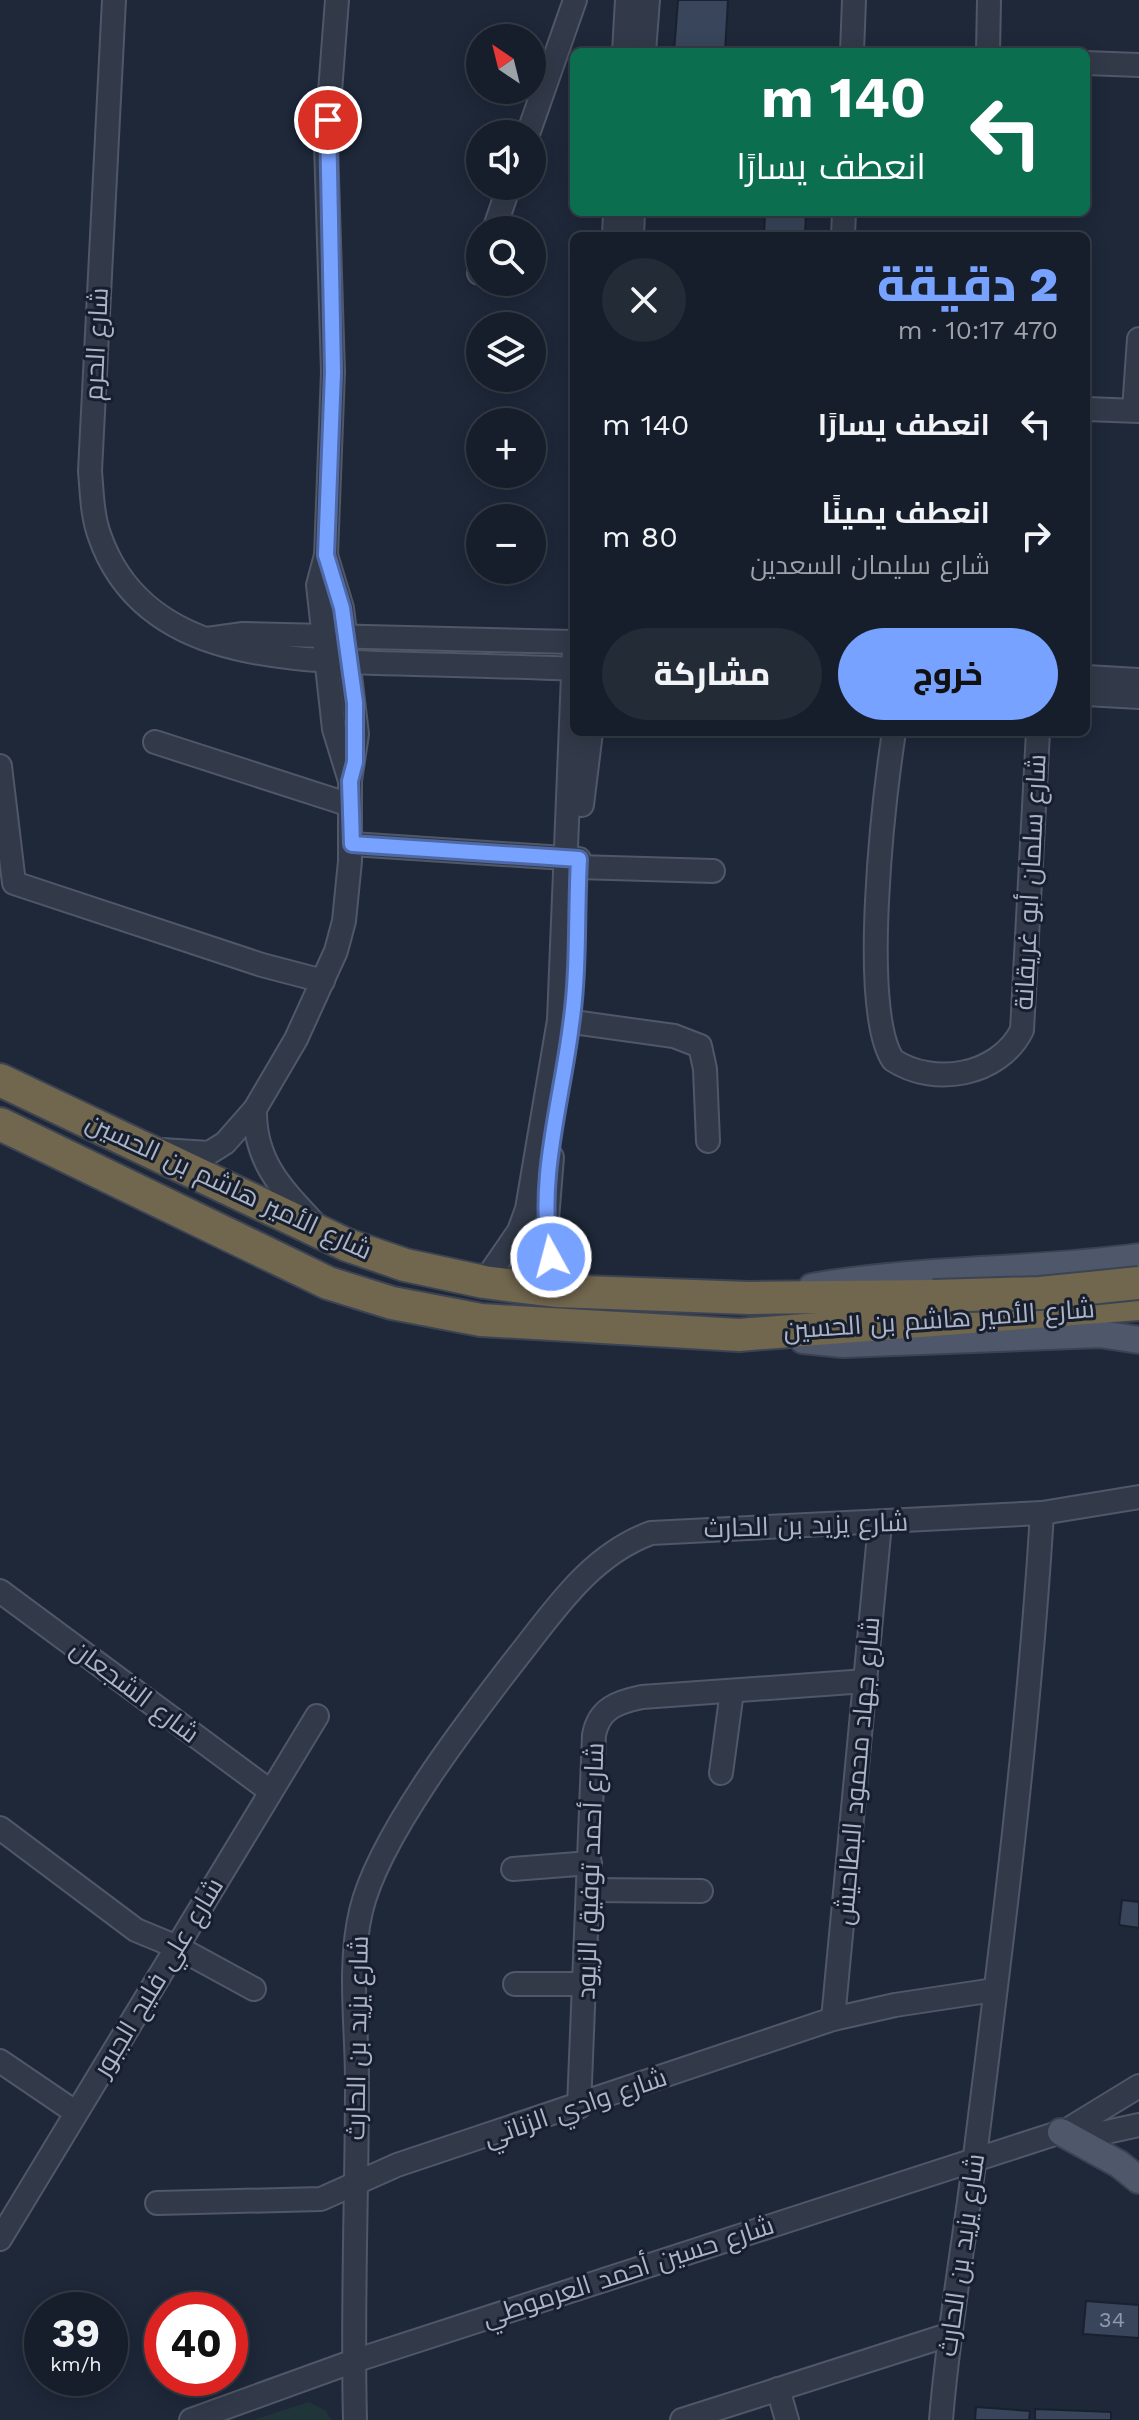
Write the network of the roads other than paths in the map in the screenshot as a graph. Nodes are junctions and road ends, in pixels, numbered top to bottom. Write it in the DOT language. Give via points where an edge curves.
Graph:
graph roads {
  1 [pos="114,0"];
  2 [pos="337,0"];
  3 [pos="575,0"];
  4 [pos="627,0"];
  5 [pos="648,0"];
  6 [pos="854,0"];
  7 [pos="989,0"];
  8 [pos="624,48"];
  9 [pos="644,48"];
  10 [pos="852,48"];
  11 [pos="988,48"];
  12 [pos="1090,63"];
  13 [pos="1139,65"];
  14 [pos="533,120"];
  15 [pos="1139,339"];
  16 [pos="1090,409"];
  17 [pos="1137,411"];
  18 [pos="326,555"];
  19 [pos="322,638"];
  20 [pos="347,638"];
  21 [pos="205,639"];
  22 [pos="570,642"];
  23 [pos="325,661"];
  24 [pos="349,662"];
  25 [pos="570,663"];
  26 [pos="1090,677"];
  27 [pos="1139,680"];
  28 [pos="1090,694"];
  29 [pos="1139,697"];
  30 [pos="574,736"];
  31 [pos="591,736"];
  32 [pos="893,736"];
  33 [pos="1038,736"];
  34 [pos="155,742"];
  35 [pos="0,766"];
  36 [pos="350,781"];
  37 [pos="350,805"];
  38 [pos="352,844"];
  39 [pos="575,861"];
  40 [pos="713,871"];
  41 [pos="323,981"];
  42 [pos="566,1020"];
  43 [pos="0,1080"];
  44 [pos="255,1109"];
  45 [pos="0,1124"];
  46 [pos="708,1141"];
  47 [pos="146,1148"];
  48 [pos="323,1234"];
  49 [pos="1139,1257"];
  50 [pos="1092,1265"];
  51 [pos="484,1282"];
  52 [pos="1139,1283"];
  53 [pos="555,1291"];
  54 [pos="1139,1294"];
  55 [pos="749,1298"];
  56 [pos="1139,1304"];
  57 [pos="933,1307"];
  58 [pos="1139,1311"];
  59 [pos="1100,1334"];
  60 [pos="739,1335"];
  61 [pos="1135,1341"];
  62 [pos="1139,1497"];
  63 [pos="1042,1513"];
  64 [pos="880,1524"];
  65 [pos="0,1591"];
  66 [pos="866,1681"];
  67 [pos="732,1691"];
  68 [pos="317,1716"];
  69 [pos="721,1773"];
  70 [pos="270,1791"];
  71 [pos="0,1828"];
  72 [pos="590,1863"];
  73 [pos="513,1869"];
  74 [pos="590,1890"];
  75 [pos="701,1891"];
  76 [pos="177,1947"];
  77 [pos="515,1984"];
  78 [pos="585,1984"];
  79 [pos="254,1989"];
  80 [pos="994,1990"];
  81 [pos="833,2019"];
  82 [pos="0,2061"];
  83 [pos="1139,2086"];
  84 [pos="579,2107"];
  85 [pos="75,2112"];
  86 [pos="1139,2125"];
  87 [pos="1064,2131"];
  88 [pos="975,2158"];
  89 [pos="1139,2180"];
  90 [pos="354,2185"];
  91 [pos="157,2203"];
  92 [pos="0,2239"];
  93 [pos="948,2335"];
  94 [pos="354,2361"];
  95 [pos="778,2389"];
  96 [pos="191,2420"];
  97 [pos="355,2420"];
  98 [pos="682,2420"];
  99 [pos="787,2420"];
  100 [pos="941,2420"];
  1 -- 21 [label="street, شارع الحرم" via="90,471 94,515 106,553 145,602"];
  2 -- 18 [label="street" via="326,144 333,372"];
  3 -- 14 [label="street"];
  4 -- 8 [label="street"];
  5 -- 9 [label="street"];
  6 -- 10 [label="street"];
  7 -- 11 [label="street"];
  12 -- 13 [label="street"];
  15 -- 17 [label="street"];
  16 -- 17 [label="street"];
  18 -- 19 [label="street" via="318,585"];
  18 -- 20 [label="street" via="337,582"];
  19 -- 20 [label="street"];
  19 -- 21 [label="street" via="243,634"];
  19 -- 23 [label="street"];
  20 -- 22 [label="street"];
  20 -- 24 [label="street"];
  21 -- 23 [label="street, شارع الحرم" via="245,653"];
  23 -- 24 [label="street, شارع الحرم"];
  23 -- 36 [label="street" via="334,729"];
  24 -- 25 [label="street, شارع الحرم"];
  24 -- 36 [label="street" via="357,734"];
  26 -- 27 [label="street"];
  28 -- 29 [label="street"];
  30 -- 39 [label="street"];
  31 -- 39 [label="street"];
  32 -- 33 [label="street, شارع سلمان أبو غريقانة" via="877,915 878,1013 893,1060 922,1074 988,1067 1010,1049 1022,1030"];
  34 -- 37 [label="street"];
  35 -- 41 [label="street" via="14,883"];
  36 -- 37 [label="street"];
  37 -- 38 [label="street"];
  38 -- 39 [label="street"];
  38 -- 41 [label="street" via="344,921"];
  39 -- 40 [label="street"];
  39 -- 42 [label="street"];
  41 -- 44 [label="street"];
  42 -- 46 [label="street" via="674,1036 700,1046"];
  42 -- 51 [label="street" via="527,1209 519,1231"];
  42 -- 53 [label="street" via="547,1195 546,1232"];
  43 -- 47 [label="highway, شارع الأمير هاشم بن الحسين"];
  44 -- 47 [label="street" via="209,1153"];
  44 -- 48 [label="street" via="255,1138 265,1162"];
  45 -- 60 [label="highway, شارع الأمير هاشم بن الحسين" via="328,1283 392,1303 481,1320"];
  47 -- 48 [label="highway, شارع الأمير هاشم بن الحسين"];
  48 -- 51 [label="highway, شارع الأمير هاشم بن الحسين" via="405,1265"];
  49 -- 50 [label="main road, شارع الأمير هاشم بن الحسين"];
  50 -- 54 [label="main road" via="1128,1281"];
  50 -- 55 [label="main road, شارع الأمير هاشم بن الحسين" via="852,1280"];
  51 -- 53 [label="highway, شارع الأمير هاشم بن الحسين"];
  52 -- 57 [label="highway, شارع الأمير هاشم بن الحسين, bridge"];
  53 -- 55 [label="highway, شارع الأمير هاشم بن الحسين"];
  55 -- 57 [label="highway, شارع الأمير هاشم بن الحسين"];
  56 -- 57 [label="highway, شارع الأمير هاشم بن الحسين" via="1038,1314"];
  57 -- 60 [label="highway, شارع الأمير هاشم بن الحسين"];
  58 -- 59 [label="main road" via="1127,1325"];
  59 -- 60 [label="main road, شارع الأمير هاشم بن الحسين" via="843,1344"];
  59 -- 61 [label="main road, شارع الأمير هاشم بن الحسين"];
  62 -- 63 [label="street"];
  63 -- 64 [label="street, شارع يزيد بن الحارث"];
  63 -- 80 [label="street, شارع يزيد بن الحارث" via="1022,1756"];
  64 -- 66 [label="street, شارع جهاد محمود البطاحيش"];
  64 -- 90 [label="street, شارع يزيد بن الحارث" via="651,1533 625,1542 568,1593 441,1764 371,1881 356,1940"];
  65 -- 70 [label="street, شارع الشجعان"];
  66 -- 67 [label="street, شارع أحمد توفيق الزيود"];
  66 -- 81 [label="street, شارع جهاد محمود البطاحيش"];
  67 -- 69 [label="street"];
  67 -- 72 [label="street, شارع أحمد توفيق الزيود" via="642,1697 601,1714 594,1735"];
  68 -- 70 [label="street, شارع علي فليح الجبور"];
  70 -- 76 [label="street, شارع علي فليح الجبور"];
  71 -- 76 [label="street" via="136,1930"];
  72 -- 73 [label="street"];
  72 -- 74 [label="street, شارع أحمد توفيق الزيود"];
  74 -- 75 [label="street"];
  74 -- 78 [label="street, شارع أحمد توفيق الزيود"];
  76 -- 79 [label="street"];
  76 -- 85 [label="street, شارع علي فليح الجبور"];
  77 -- 78 [label="street"];
  78 -- 84 [label="street, شارع أحمد توفيق الزيود"];
  80 -- 81 [label="street, شارع وادي الزناتي"];
  80 -- 88 [label="street, شارع يزيد بن الحارث"];
  81 -- 84 [label="street, شارع وادي الزناتي"];
  82 -- 85 [label="street"];
  83 -- 87 [label="street, شارع حسين أحمد العرموطي"];
  84 -- 90 [label="street, شارع وادي الزناتي" via="397,2165"];
  85 -- 92 [label="street, شارع علي فليح الجبور"];
  86 -- 87 [label="street, شارع حسين أحمد العرموطي" via="1102,2133"];
  87 -- 88 [label="street, شارع حسين أحمد العرموطي"];
  87 -- 89 [label="main road"];
  88 -- 93 [label="street, شارع يزيد بن الحارث"];
  88 -- 94 [label="street, شارع حسين أحمد العرموطي"];
  90 -- 91 [label="street, شارع وادي الزناتي" via="338,2195 296,2202"];
  90 -- 94 [label="street, شارع يزيد بن الحارث"];
  93 -- 95 [label="street"];
  93 -- 100 [label="street, شارع يزيد بن الحارث"];
  94 -- 96 [label="street, شارع حسين أحمد العرموطي"];
  94 -- 97 [label="street, شارع يزيد بن الحارث"];
  95 -- 98 [label="street"];
  95 -- 99 [label="street"];
}
